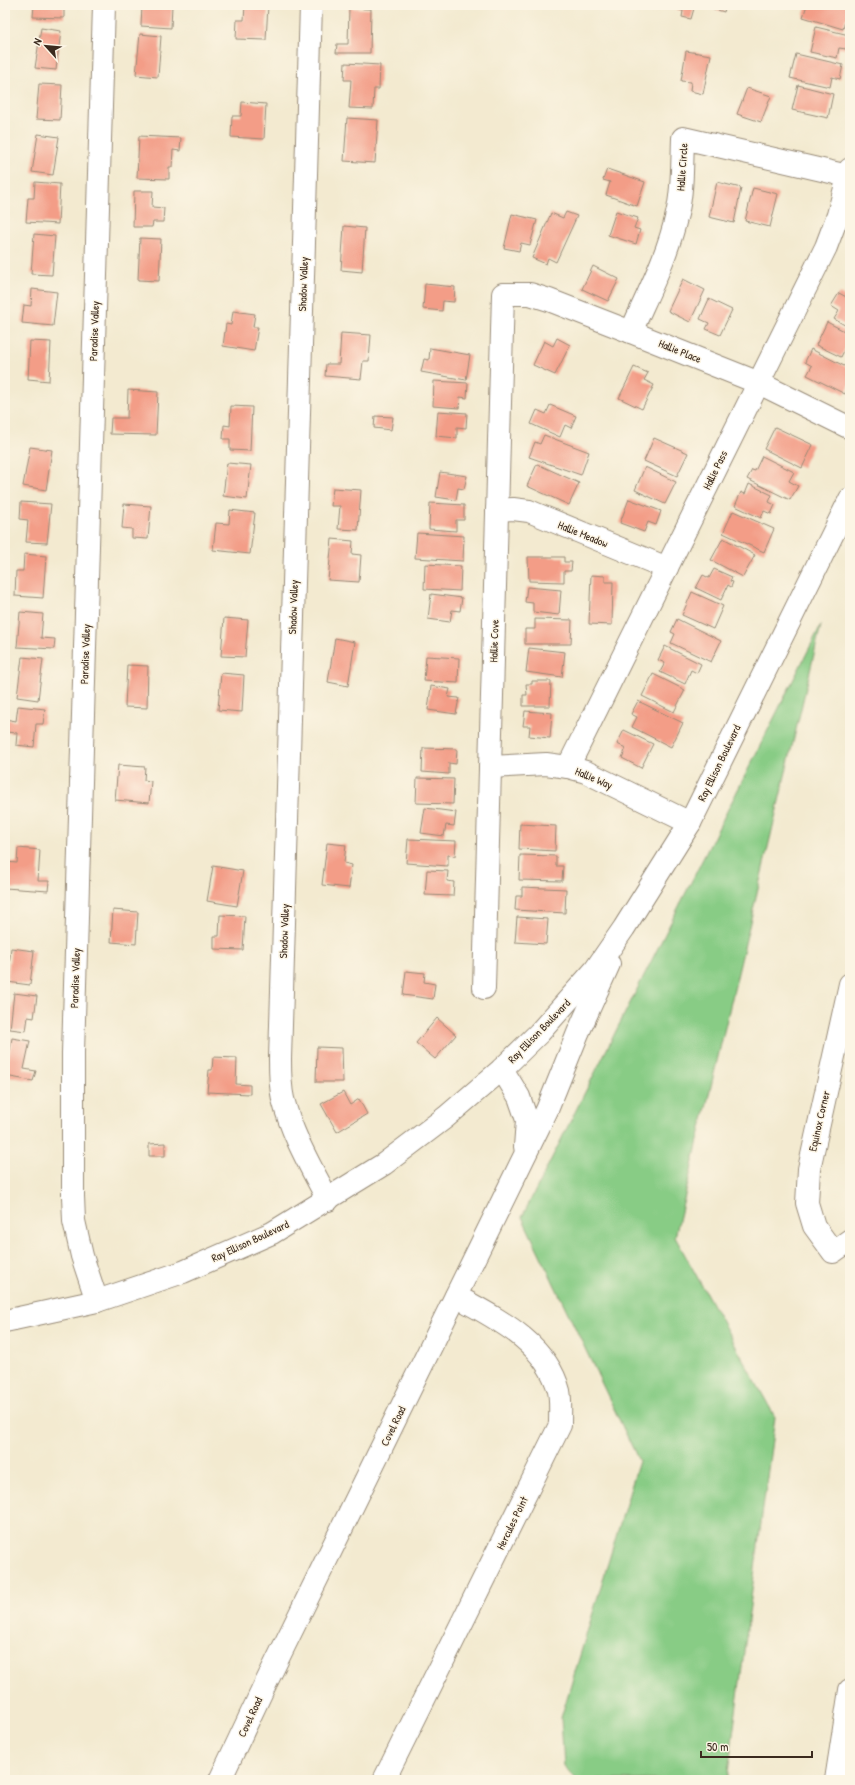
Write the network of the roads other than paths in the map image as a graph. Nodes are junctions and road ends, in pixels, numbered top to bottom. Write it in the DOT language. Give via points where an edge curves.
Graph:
graph roads {
  1 [pos="104,5"];
  2 [pos="311,5"];
  3 [pos="849,173"];
  4 [pos="503,294"];
  5 [pos="632,332"];
  6 [pos="759,383"];
  7 [pos="850,428"];
  8 [pos="850,499"];
  9 [pos="497,510"];
  10 [pos="667,568"];
  11 [pos="490,767"];
  12 [pos="568,767"];
  13 [pos="690,823"];
  14 [pos="624,928"];
  15 [pos="850,984"];
  16 [pos="484,988"];
  17 [pos="502,1069"];
  18 [pos="524,1158"];
  19 [pos="328,1200"];
  20 [pos="841,1246"];
  21 [pos="456,1296"];
  22 [pos="97,1301"];
  23 [pos="5,1321"];
  24 [pos="850,1690"];
  25 [pos="220,1780"];
  26 [pos="384,1780"];
  27 [pos="836,1780"];
  1 -- 22 [label="street, Paradise Valley" via="73,1053 74,1221"];
  2 -- 19 [label="street, Shadow Valley" via="280,1059 283,1097 289,1120"];
  3 -- 5 [label="street, Hallie Circle" via="683,138 678,214 669,244"];
  3 -- 6 [label="street, Hallie Pass" via="826,247"];
  4 -- 5 [label="street, Hallie Place" via="530,294"];
  4 -- 9 [label="street, Hallie Cove"];
  5 -- 6 [label="street, Hallie Place"];
  6 -- 7 [label="street, Hallie Place"];
  6 -- 10 [label="street, Hallie Pass"];
  8 -- 13 [label="street, Ray Ellison Boulevard"];
  9 -- 10 [label="street, Hallie Meadow" via="529,511"];
  9 -- 11 [label="street, Hallie Cove"];
  10 -- 12 [label="street, Hallie Pass"];
  11 -- 12 [label="street, Hallie Way" via="546,764"];
  11 -- 16 [label="street, Hallie Cove"];
  12 -- 13 [label="street, Hallie Way" via="586,772"];
  13 -- 14 [label="street, Ray Ellison Boulevard"];
  14 -- 17 [label="street, Ray Ellison Boulevard" via="595,970 570,999"];
  14 -- 18 [label="street"];
  15 -- 20 [label="street, Equinox Corner" via="809,1169 807,1202 814,1226"];
  17 -- 18 [label="street, Covel Road" via="519,1097 527,1120"];
  17 -- 19 [label="street, Ray Ellison Boulevard" via="390,1160"];
  18 -- 21 [label="street, Covel Road"];
  19 -- 22 [label="street, Ray Ellison Boulevard" via="272,1233 232,1251 183,1272"];
  21 -- 25 [label="street, Covel Road"];
  21 -- 26 [label="street, Hercules Point" via="532,1344 550,1368 559,1392 560,1425"];
  22 -- 23 [label="street, Ray Ellison Boulevard"];
  24 -- 27 [label="street"];
}
